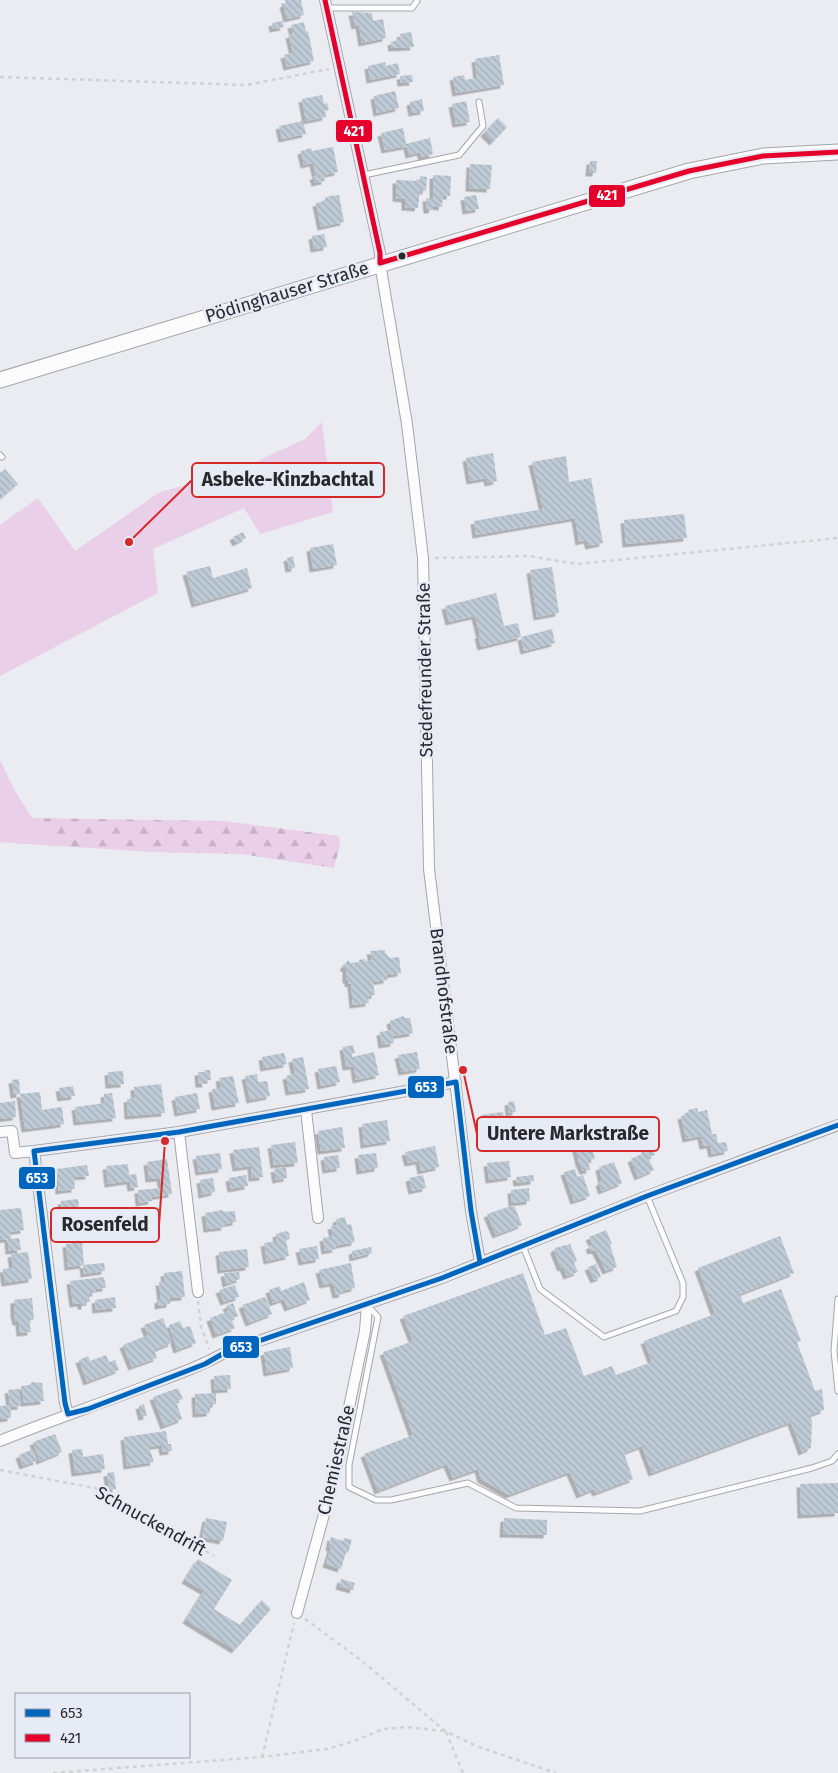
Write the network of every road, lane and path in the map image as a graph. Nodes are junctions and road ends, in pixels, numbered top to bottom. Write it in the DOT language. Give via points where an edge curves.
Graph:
graph roads {
  1 [pos="417,1"];
  2 [pos="326,4"];
  3 [pos="340,66"];
  4 [pos="0,76"];
  5 [pos="479,102"];
  6 [pos="838,152"];
  7 [pos="364,175"];
  8 [pos="380,263"];
  9 [pos="0,380"];
  10 [pos="838,538"];
  11 [pos="423,558"];
  12 [pos="429,869"];
  13 [pos="456,1082"];
  14 [pos="306,1110"];
  15 [pos="838,1125"];
  16 [pos="0,1132"];
  17 [pos="180,1132"];
  18 [pos="34,1151"];
  19 [pos="647,1196"];
  20 [pos="318,1218"];
  21 [pos="522,1245"];
  22 [pos="480,1262"];
  23 [pos="198,1292"];
  24 [pos="838,1299"];
  25 [pos="367,1305"];
  26 [pos="213,1360"];
  27 [pos="838,1391"];
  28 [pos="68,1414"];
  29 [pos="0,1441"];
  30 [pos="838,1454"];
  31 [pos="0,1470"];
  32 [pos="214,1556"];
  33 [pos="297,1613"];
  34 [pos="445,1731"];
  35 [pos="262,1757"];
  36 [pos="53,1773"];
  37 [pos="463,1773"];
  38 [pos="556,1773"];
  1 -- 2 [label="lane" via="412,8"];
  2 -- 3 [label="street, Stedefreunder Straße"];
  3 -- 4 [label="path" via="247,85"];
  3 -- 7 [label="street, Stedefreunder Straße"];
  5 -- 7 [label="lane" via="483,126 458,155"];
  6 -- 8 [label="street, Pödinghauser Straße" via="763,156 704,167"];
  7 -- 8 [label="street, Stedefreunder Straße"];
  8 -- 9 [label="street, Pödinghauser Straße"];
  8 -- 11 [label="street, Stedefreunder Straße" via="407,424"];
  10 -- 11 [label="path" via="577,564 529,556"];
  11 -- 12 [label="street, Stedefreunder Straße"];
  12 -- 13 [label="street, Brandhofstraße"];
  13 -- 14 [label="street"];
  13 -- 22 [label="street, Brandhofstraße"];
  14 -- 17 [label="street"];
  14 -- 20 [label="street"];
  15 -- 19 [label="street"];
  16 -- 18 [label="street" via="12,1131 15,1153"];
  17 -- 18 [label="street"];
  17 -- 23 [label="street"];
  18 -- 28 [label="street"];
  19 -- 21 [label="street"];
  19 -- 21 [label="lane" via="683,1283 683,1297 676,1311 604,1337 540,1289"];
  21 -- 22 [label="street"];
  22 -- 25 [label="street"];
  23 -- 26 [label="path" via="201,1326"];
  24 -- 27 [label="lane" via="834,1350"];
  25 -- 26 [label="street" via="224,1353"];
  25 -- 30 [label="lane" via="378,1317 349,1465 349,1487 376,1500 391,1500 468,1483 516,1508 640,1512 812,1468"];
  25 -- 33 [label="street, Chemiestraße" via="365,1331 335,1474"];
  26 -- 28 [label="street"];
  28 -- 29 [label="street"];
  31 -- 32 [label="path, Schnuckendrift" via="95,1488"];
  33 -- 34 [label="path" via="362,1661"];
  33 -- 35 [label="path"];
  34 -- 35 [label="path" via="407,1727 383,1729 327,1749"];
  34 -- 37 [label="path"];
  34 -- 38 [label="path" via="476,1746"];
  35 -- 36 [label="path"];
}
